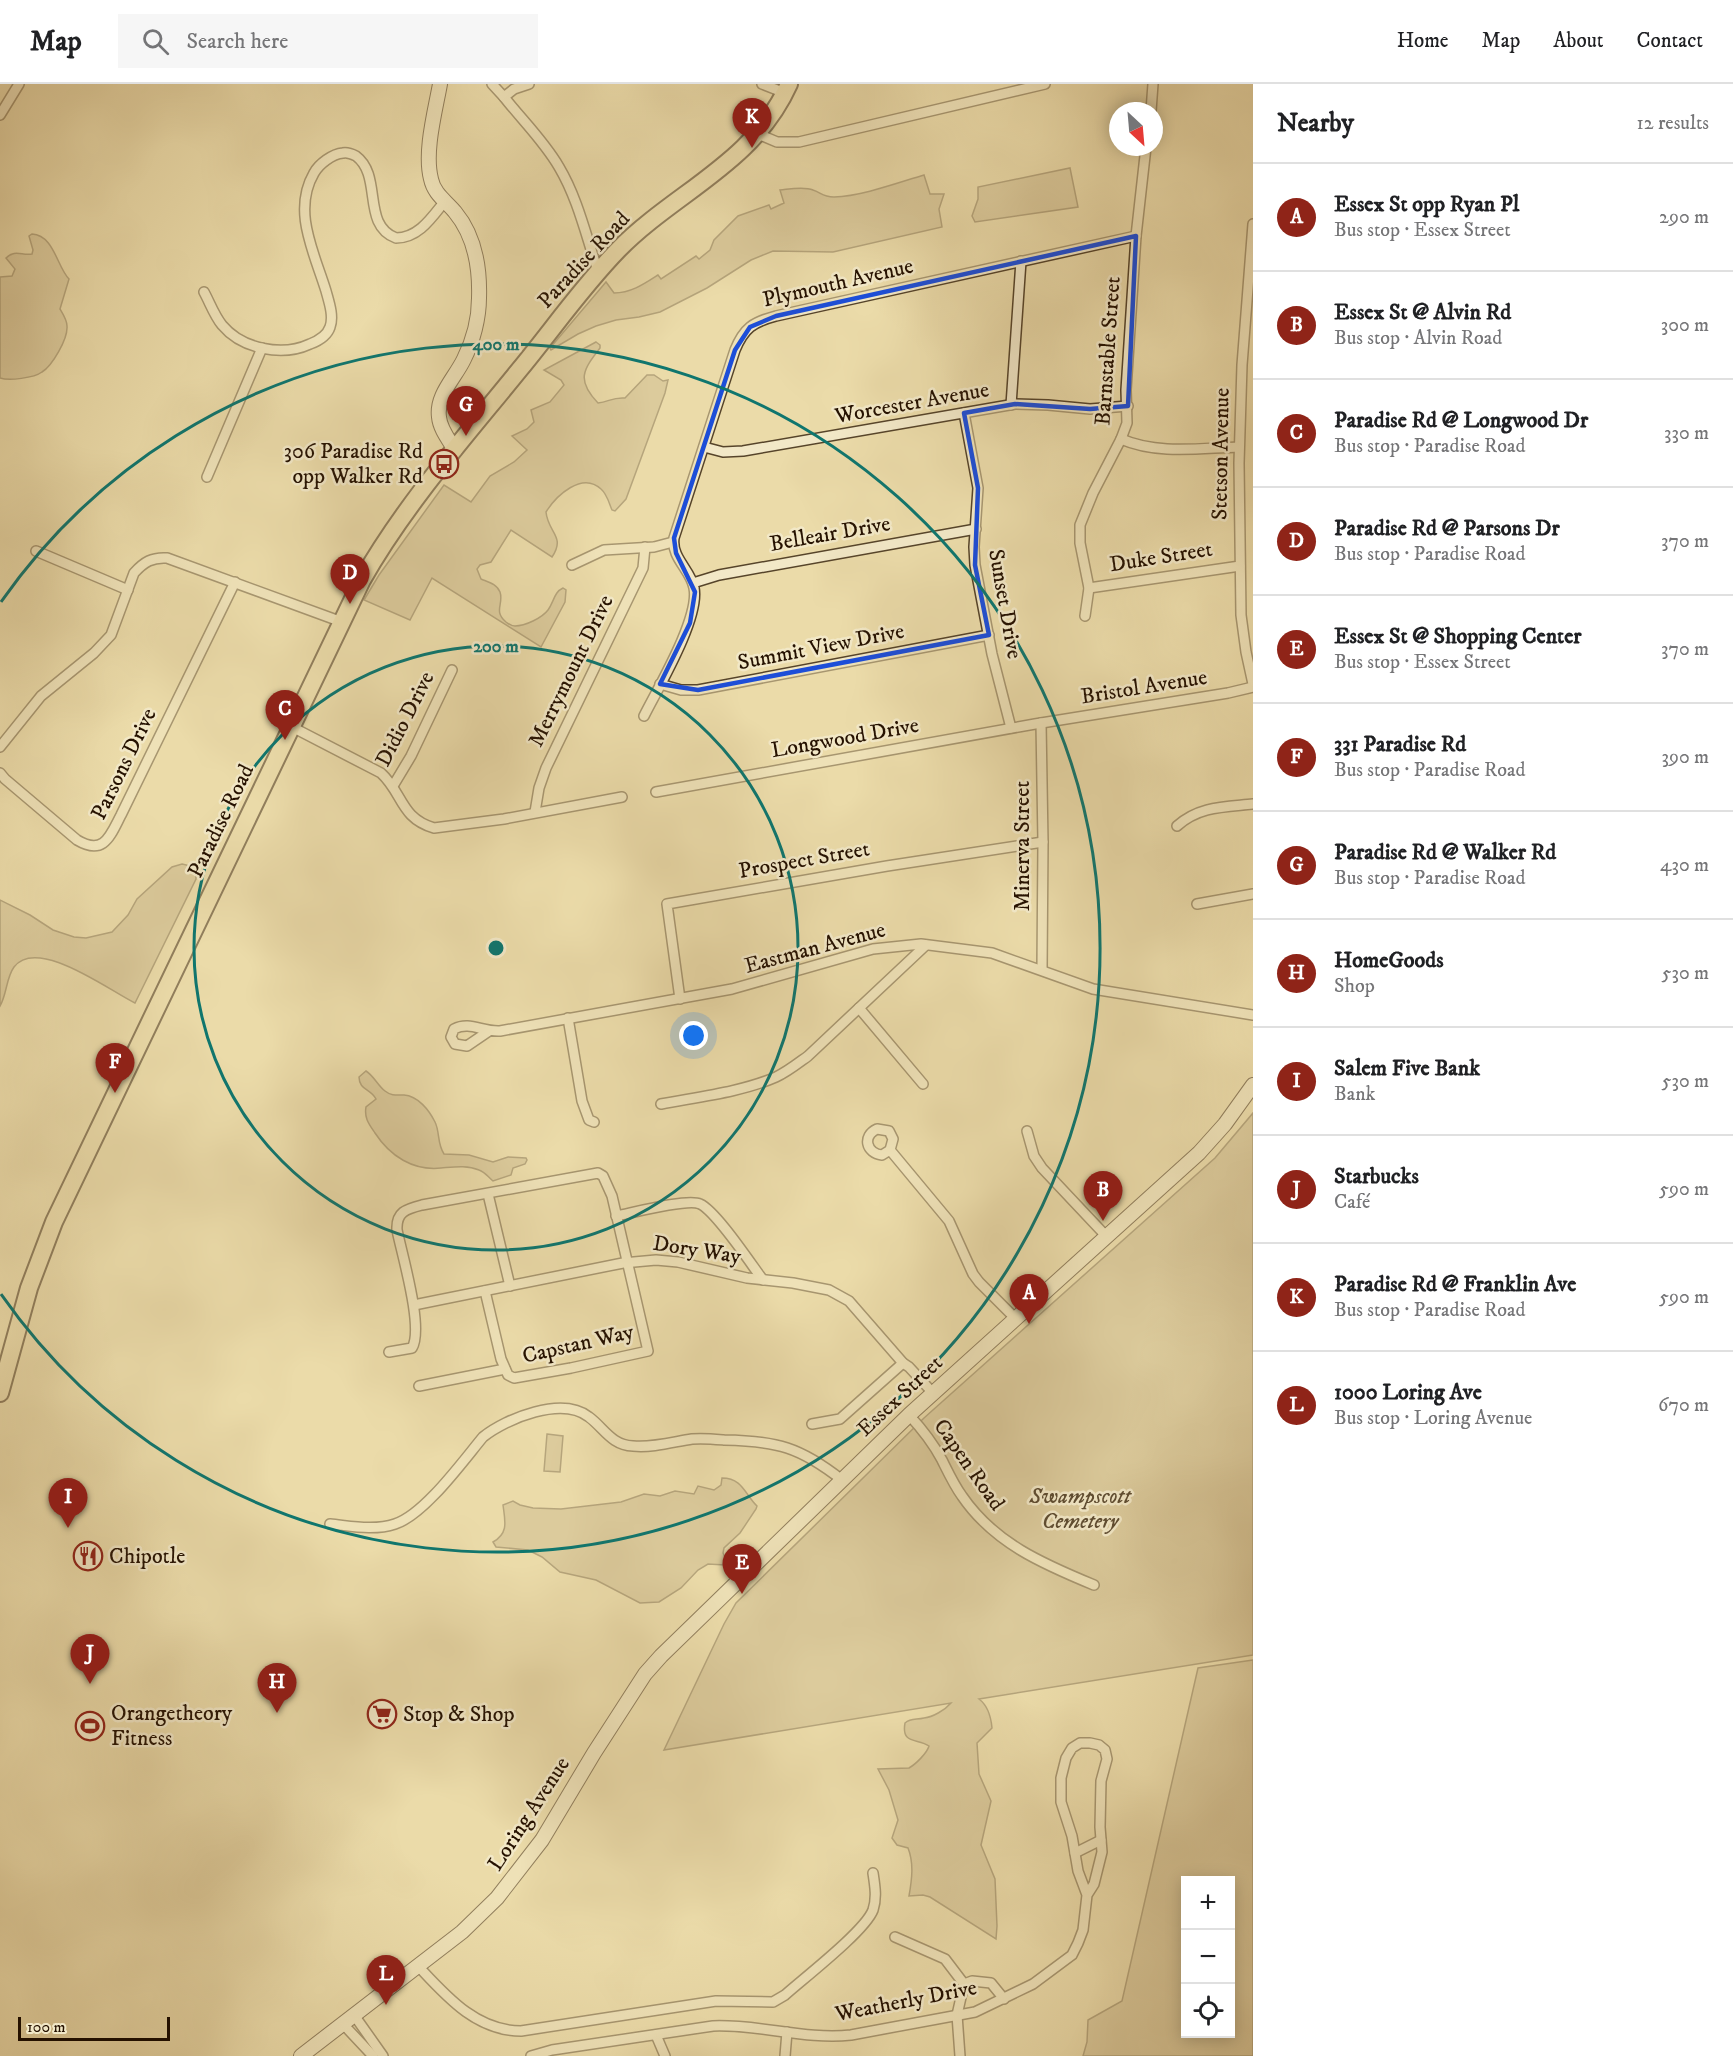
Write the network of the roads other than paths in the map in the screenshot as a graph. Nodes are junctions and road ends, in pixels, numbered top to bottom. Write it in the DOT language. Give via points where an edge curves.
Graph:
graph roads {
  1 [pos="20,84"];
  2 [pos="440,84"];
  3 [pos="492,84"];
  4 [pos="529,84"];
  5 [pos="762,84"];
  6 [pos="1045,84"];
  7 [pos="1154,84"];
  8 [pos="787,89"];
  9 [pos="504,97"];
  10 [pos="1152,102"];
  11 [pos="0,115"];
  12 [pos="758,134"];
  13 [pos="1145,156"];
  14 [pos="445,201"];
  15 [pos="1253,224"];
  16 [pos="1136,236"];
  17 [pos="1021,261"];
  18 [pos="598,271"];
  19 [pos="204,292"];
  20 [pos="262,348"];
  21 [pos="1011,405"];
  22 [pos="1128,406"];
  23 [pos="964,413"];
  24 [pos="1121,439"];
  25 [pos="704,447"];
  26 [pos="1239,447"];
  27 [pos="455,450"];
  28 [pos="207,477"];
  29 [pos="976,529"];
  30 [pos="673,542"];
  31 [pos="645,547"];
  32 [pos="36,551"];
  33 [pos="572,565"];
  34 [pos="1240,566"];
  35 [pos="235,582"];
  36 [pos="693,583"];
  37 [pos="1089,588"];
  38 [pos="128,590"];
  39 [pos="1085,616"];
  40 [pos="342,622"];
  41 [pos="989,635"];
  42 [pos="452,670"];
  43 [pos="660,684"];
  44 [pos="1253,686"];
  45 [pos="644,717"];
  46 [pos="1041,723"];
  47 [pos="291,727"];
  48 [pos="1011,728"];
  49 [pos="0,747"];
  50 [pos="0,772"];
  51 [pos="393,786"];
  52 [pos="656,792"];
  53 [pos="622,797"];
  54 [pos="1253,804"];
  55 [pos="535,812"];
  56 [pos="1177,826"];
  57 [pos="1043,842"];
  58 [pos="1253,894"];
  59 [pos="1197,904"];
  60 [pos="926,945"];
  61 [pos="1042,969"];
  62 [pos="680,999"];
  63 [pos="859,1008"];
  64 [pos="1253,1014"];
  65 [pos="568,1018"];
  66 [pos="489,1031"];
  67 [pos="923,1084"];
  68 [pos="1253,1085"];
  69 [pos="661,1104"];
  70 [pos="594,1122"];
  71 [pos="1027,1131"];
  72 [pos="890,1150"];
  73 [pos="488,1194"];
  74 [pos="616,1216"];
  75 [pos="1107,1237"];
  76 [pos="626,1262"];
  77 [pos="764,1280"];
  78 [pos="510,1286"];
  79 [pos="485,1291"];
  80 [pos="414,1305"];
  81 [pos="1015,1318"];
  82 [pos="389,1352"];
  83 [pos="903,1363"];
  84 [pos="505,1370"];
  85 [pos="419,1386"];
  86 [pos="0,1393"];
  87 [pos="933,1393"];
  88 [pos="909,1415"];
  89 [pos="812,1424"];
  90 [pos="842,1480"];
  91 [pos="330,1524"];
  92 [pos="1094,1585"];
  93 [pos="594,1753"];
  94 [pos="1101,1840"];
  95 [pos="1075,1853"];
  96 [pos="873,1873"];
  97 [pos="1087,1895"];
  98 [pos="895,1937"];
  99 [pos="418,1966"];
  100 [pos="964,1984"];
  101 [pos="1004,1999"];
  102 [pos="957,2015"];
  103 [pos="348,2020"];
  104 [pos="787,2032"];
  105 [pos="656,2035"];
  106 [pos="301,2056"];
  107 [pos="373,2056"];
  108 [pos="383,2056"];
  109 [pos="531,2056"];
  110 [pos="665,2056"];
  111 [pos="785,2056"];
  112 [pos="960,2056"];
  1 -- 11 [label="street"];
  2 -- 14 [label="main road" via="430,166 431,179"];
  3 -- 9 [label="street"];
  4 -- 9 [label="street"];
  5 -- 8 [label="street"];
  6 -- 12 [label="street" via="799,142 777,142"];
  7 -- 10 [label="street"];
  8 -- 12 [label="highway, Paradise Road"];
  9 -- 18 [label="street" via="564,176"];
  12 -- 18 [label="highway, Paradise Road" via="722,169 646,225"];
  13 -- 16 [label="street, Barnstable Street"];
  14 -- 20 [label="street" via="422,228 396,238 385,232 378,219 369,170 364,163 350,153 343,153 321,164 308,183 303,206 330,307 330,330 302,348"];
  14 -- 27 [label="main road" via="468,229 479,275 474,330 464,360 439,408 442,427"];
  15 -- 26 [label="street, Stetson Avenue"];
  16 -- 17 [label="street, Plymouth Avenue"];
  16 -- 22 [label="street, Barnstable Street"];
  17 -- 21 [label="street"];
  17 -- 25 [label="street, Plymouth Avenue" via="756,322 744,332 735,350"];
  18 -- 27 [label="highway, Paradise Road"];
  19 -- 20 [label="street" via="226,330"];
  20 -- 28 [label="street"];
  21 -- 22 [label="street, Worcester Avenue" via="1090,409"];
  21 -- 23 [label="street, Worcester Avenue"];
  22 -- 24 [label="street, Barnstable Street" via="1128,423"];
  23 -- 25 [label="street, Worcester Avenue" via="743,451 723,452"];
  23 -- 29 [label="street, Sunset Drive" via="978,488"];
  24 -- 26 [label="street, Barnstable Street" via="1161,449"];
  24 -- 37 [label="street" via="1080,525"];
  25 -- 30 [label="street, Plymouth Avenue"];
  26 -- 34 [label="street, Stetson Avenue"];
  27 -- 40 [label="highway, Paradise Road" via="378,552"];
  29 -- 36 [label="street, Belleair Drive" via="731,572"];
  29 -- 41 [label="street, Sunset Drive" via="975,565"];
  30 -- 31 [label="street"];
  30 -- 36 [label="street" via="675,553"];
  31 -- 33 [label="street" via="604,550"];
  31 -- 55 [label="street, Merrymount Drive" via="640,574 546,768"];
  32 -- 38 [label="street"];
  34 -- 37 [label="street, Duke Street"];
  34 -- 44 [label="street, Stetson Avenue" via="1243,632"];
  35 -- 38 [label="street" via="158,557 141,565"];
  35 -- 40 [label="street"];
  35 -- 50 [label="street, Parsons Drive" via="107,840 95,846 77,840"];
  36 -- 43 [label="street" via="694,610"];
  37 -- 39 [label="street"];
  38 -- 49 [label="street" via="111,635 41,696"];
  40 -- 47 [label="highway, Paradise Road"];
  41 -- 43 [label="street, Summit View Drive" via="698,690"];
  41 -- 48 [label="street, Sunset Drive"];
  42 -- 51 [label="street, Didio Drive"];
  43 -- 45 [label="street"];
  44 -- 46 [label="street, Bristol Avenue"];
  46 -- 48 [label="street, Longwood Drive"];
  46 -- 57 [label="street, Minerva Street"];
  47 -- 51 [label="street" via="373,768"];
  47 -- 86 [label="highway, Paradise Road" via="54,1222 29,1288"];
  48 -- 52 [label="street, Longwood Drive"];
  51 -- 55 [label="street" via="408,812 434,828"];
  53 -- 55 [label="street"];
  54 -- 56 [label="street" via="1198,812"];
  57 -- 61 [label="street, Minerva Street"];
  57 -- 62 [label="street, Prospect Street" via="667,904"];
  58 -- 59 [label="street"];
  60 -- 61 [label="street, Eastman Avenue" via="992,953"];
  60 -- 62 [label="street, Eastman Avenue" via="873,950 771,980"];
  60 -- 63 [label="street"];
  61 -- 64 [label="street, Eastman Avenue" via="1093,989"];
  62 -- 65 [label="street, Eastman Avenue"];
  63 -- 67 [label="street"];
  63 -- 69 [label="street" via="808,1056 778,1076 751,1086"];
  65 -- 66 [label="street, Eastman Avenue"];
  65 -- 70 [label="street" via="582,1101 589,1120"];
  68 -- 75 [label="main road, Essex Street" via="1199,1153"];
  71 -- 75 [label="street" via="1042,1168"];
  72 -- 81 [label="street" via="949,1221 979,1282"];
  73 -- 74 [label="street" via="598,1173 609,1187"];
  73 -- 78 [label="street"];
  73 -- 80 [label="street" via="412,1208 399,1215 396,1222"];
  74 -- 76 [label="street"];
  74 -- 77 [label="street" via="700,1204"];
  75 -- 81 [label="main road, Essex Street"];
  76 -- 77 [label="street, Dory Way" via="678,1262"];
  76 -- 78 [label="street, Dory Way"];
  76 -- 84 [label="street, Capstan Way" via="648,1351 514,1378"];
  77 -- 83 [label="street, Dory Way" via="839,1295 849,1301"];
  78 -- 79 [label="street, Dory Way"];
  79 -- 80 [label="street, Dory Way"];
  79 -- 84 [label="street"];
  80 -- 82 [label="street" via="415,1344"];
  81 -- 87 [label="main road, Essex Street"];
  83 -- 87 [label="street, Dory Way"];
  83 -- 89 [label="street" via="840,1419"];
  84 -- 85 [label="street"];
  87 -- 88 [label="main road, Essex Street"];
  88 -- 90 [label="main road, Essex Street"];
  88 -- 92 [label="street, Capen Road" via="925,1433 971,1510 990,1529 1030,1557"];
  90 -- 91 [label="street" via="799,1452 761,1441 705,1439 624,1445 609,1438 581,1411 560,1407 491,1431 428,1501 400,1522 372,1528"];
  90 -- 93 [label="main road, Essex Street" via="645,1674"];
  93 -- 99 [label="main road, Loring Avenue" via="542,1840 506,1888 462,1932"];
  94 -- 95 [label="street"];
  94 -- 95 [label="street, Weatherly Drive" via="1101,1781 1107,1759 1099,1745 1080,1743 1066,1758 1060,1791"];
  94 -- 97 [label="street, Weatherly Drive" via="1099,1868"];
  95 -- 97 [label="street, Weatherly Drive"];
  96 -- 99 [label="street" via="876,1893 867,1922 779,2000 767,2003 728,2000 521,2031 503,2030 467,2012"];
  97 -- 101 [label="street, Weatherly Drive" via="1083,1930 1072,1955 1038,1981"];
  98 -- 100 [label="street" via="945,1959"];
  99 -- 103 [label="main road, Loring Avenue"];
  100 -- 101 [label="street" via="992,1983"];
  100 -- 102 [label="street"];
  101 -- 102 [label="street, Weatherly Drive"];
  102 -- 104 [label="street, Weatherly Drive" via="831,2037"];
  102 -- 112 [label="street"];
  103 -- 106 [label="main road, Loring Avenue"];
  103 -- 107 [label="street"];
  103 -- 108 [label="street"];
  104 -- 105 [label="street, Weatherly Drive" via="730,2026"];
  104 -- 111 [label="street"];
  105 -- 109 [label="street, Weatherly Drive"];
  105 -- 110 [label="street"];
}
